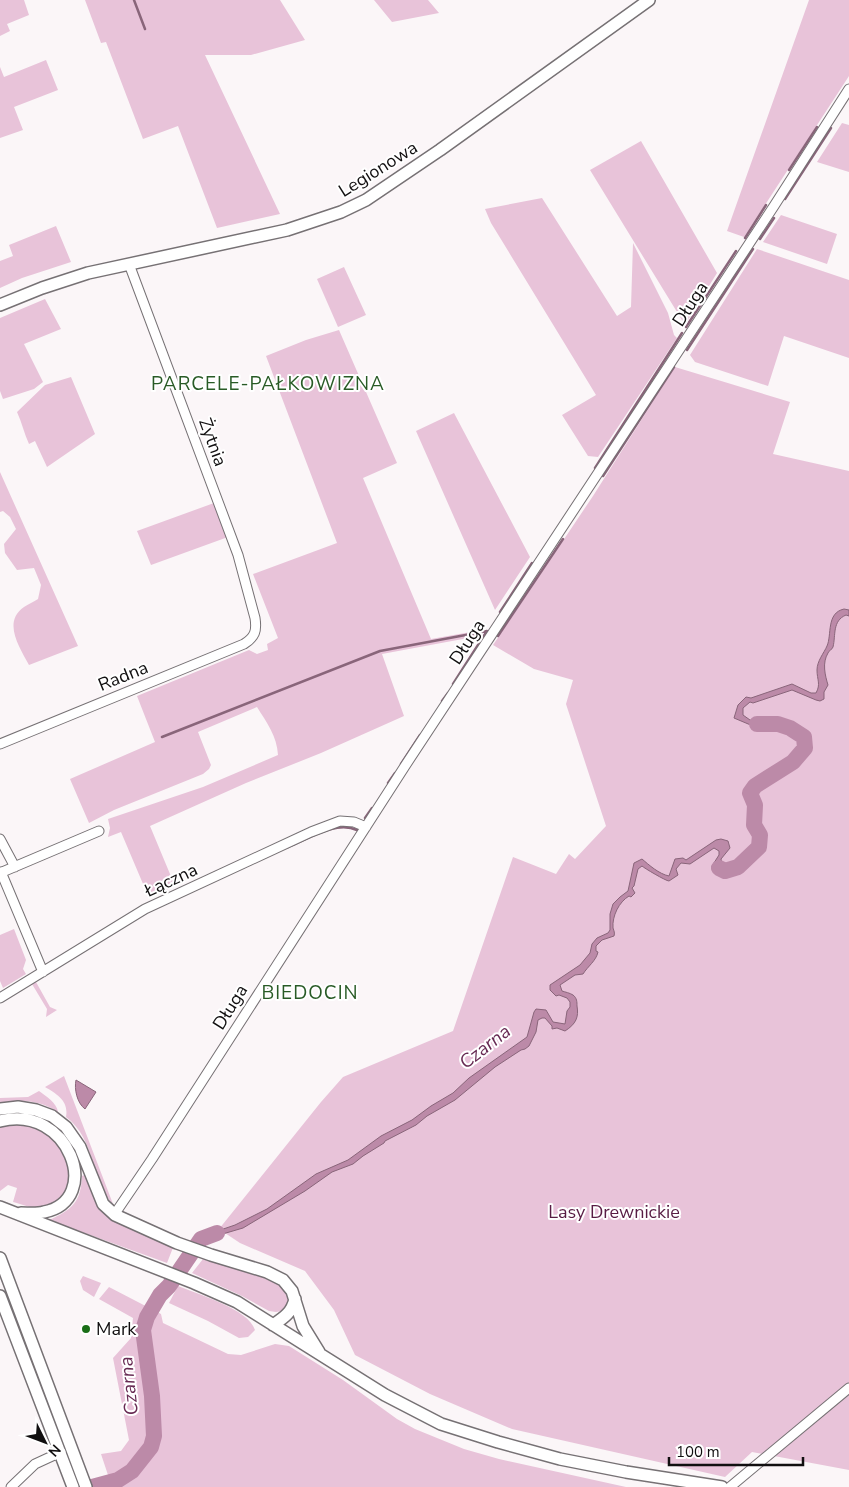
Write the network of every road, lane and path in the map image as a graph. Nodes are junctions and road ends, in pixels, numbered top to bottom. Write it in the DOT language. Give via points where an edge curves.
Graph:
graph roads {
  1 [pos="649,0"];
  2 [pos="849,89"];
  3 [pos="129,264"];
  4 [pos="0,305"];
  5 [pos="255,634"];
  6 [pos="0,744"];
  7 [pos="366,827"];
  8 [pos="99,831"];
  9 [pos="0,839"];
  10 [pos="15,867"];
  11 [pos="0,873"];
  12 [pos="43,972"];
  13 [pos="0,998"];
  14 [pos="0,1109"];
  15 [pos="0,1121"];
  16 [pos="0,1207"];
  17 [pos="14,1213"];
  18 [pos="114,1215"];
  19 [pos="0,1258"];
  20 [pos="0,1296"];
  21 [pos="295,1299"];
  22 [pos="2,1305"];
  23 [pos="274,1324"];
  24 [pos="321,1356"];
  25 [pos="849,1388"];
  26 [pos="61,1452"];
  27 [pos="78,1483"];
  28 [pos="11,1487"];
  29 [pos="722,1487"];
  30 [pos="730,1487"];
  1 -- 3 [label="main road, Legionowa" via="366,200 287,230"];
  2 -- 7 [label="street, Długa"];
  3 -- 4 [label="main road, Legionowa" via="88,273"];
  3 -- 5 [label="street, Żytnia" via="238,555 257,626"];
  5 -- 6 [label="street, Radna" via="244,644"];
  7 -- 12 [label="street, Łączna" via="340,821 310,832 145,909"];
  7 -- 18 [label="street, Długa"];
  8 -- 10 [label="street"];
  9 -- 10 [label="street"];
  10 -- 11 [label="street"];
  11 -- 12 [label="street"];
  12 -- 13 [label="street, Łączna"];
  14 -- 18 [label="main road" via="30,1108 62,1123 80,1147 102,1204"];
  15 -- 17 [label="main road" via="27,1119 49,1128 67,1146 74,1168 72,1190 61,1204 45,1212"];
  16 -- 17 [label="main road"];
  17 -- 23 [label="main road" via="194,1283"];
  18 -- 21 [label="main road" via="178,1243 276,1276 290,1288"];
  19 -- 27 [label="main road"];
  20 -- 22 [label="main road"];
  21 -- 23 [label="main road" via="289,1313"];
  21 -- 24 [label="main road" via="303,1326"];
  22 -- 26 [label="main road"];
  23 -- 24 [label="main road"];
  24 -- 29 [label="main road" via="404,1406 456,1430 560,1459"];
  25 -- 30 [label="street"];
  26 -- 27 [label="main road"];
  26 -- 28 [label="street" via="35,1464"];
}
